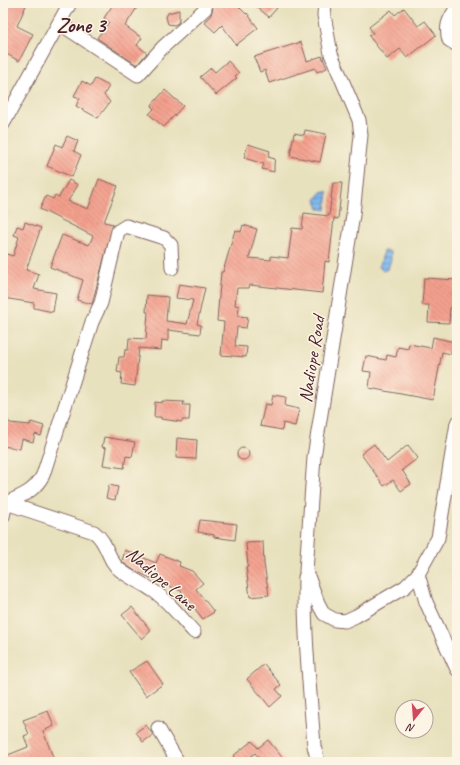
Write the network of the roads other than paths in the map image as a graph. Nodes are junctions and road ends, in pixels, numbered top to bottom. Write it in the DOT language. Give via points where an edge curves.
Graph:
graph roads {
  1 [pos="70,3"];
  2 [pos="325,3"];
  3 [pos="457,7"];
  4 [pos="205,9"];
  5 [pos="59,23"];
  6 [pos="457,44"];
  7 [pos="3,124"];
  8 [pos="172,268"];
  9 [pos="457,423"];
  10 [pos="5,502"];
  11 [pos="3,516"];
  12 [pos="306,572"];
  13 [pos="418,574"];
  14 [pos="194,632"];
  15 [pos="457,669"];
  16 [pos="158,728"];
  17 [pos="178,762"];
  18 [pos="318,762"];
  1 -- 5 [label="street"];
  2 -- 12 [label="street, Nadiope Road" via="324,15 331,54 359,120 361,136 353,215 314,457"];
  3 -- 6 [label="street" via="447,31 449,40"];
  4 -- 5 [label="street" via="163,46 138,75"];
  5 -- 7 [label="street"];
  8 -- 10 [label="street" via="171,245 164,238 126,226 118,231 101,303 92,322 43,476 38,485 27,494"];
  9 -- 13 [label="street, Nadiope Road" via="438,538"];
  10 -- 11 [label="street"];
  10 -- 14 [label="street, Nadiope Lane" via="100,536 112,561 120,570 154,590"];
  12 -- 13 [label="street, Nadiope Road" via="324,614 335,620 345,621 405,586"];
  12 -- 18 [label="street" via="306,638 314,746"];
  13 -- 15 [label="street" via="426,602"];
  16 -- 17 [label="street"];
}
